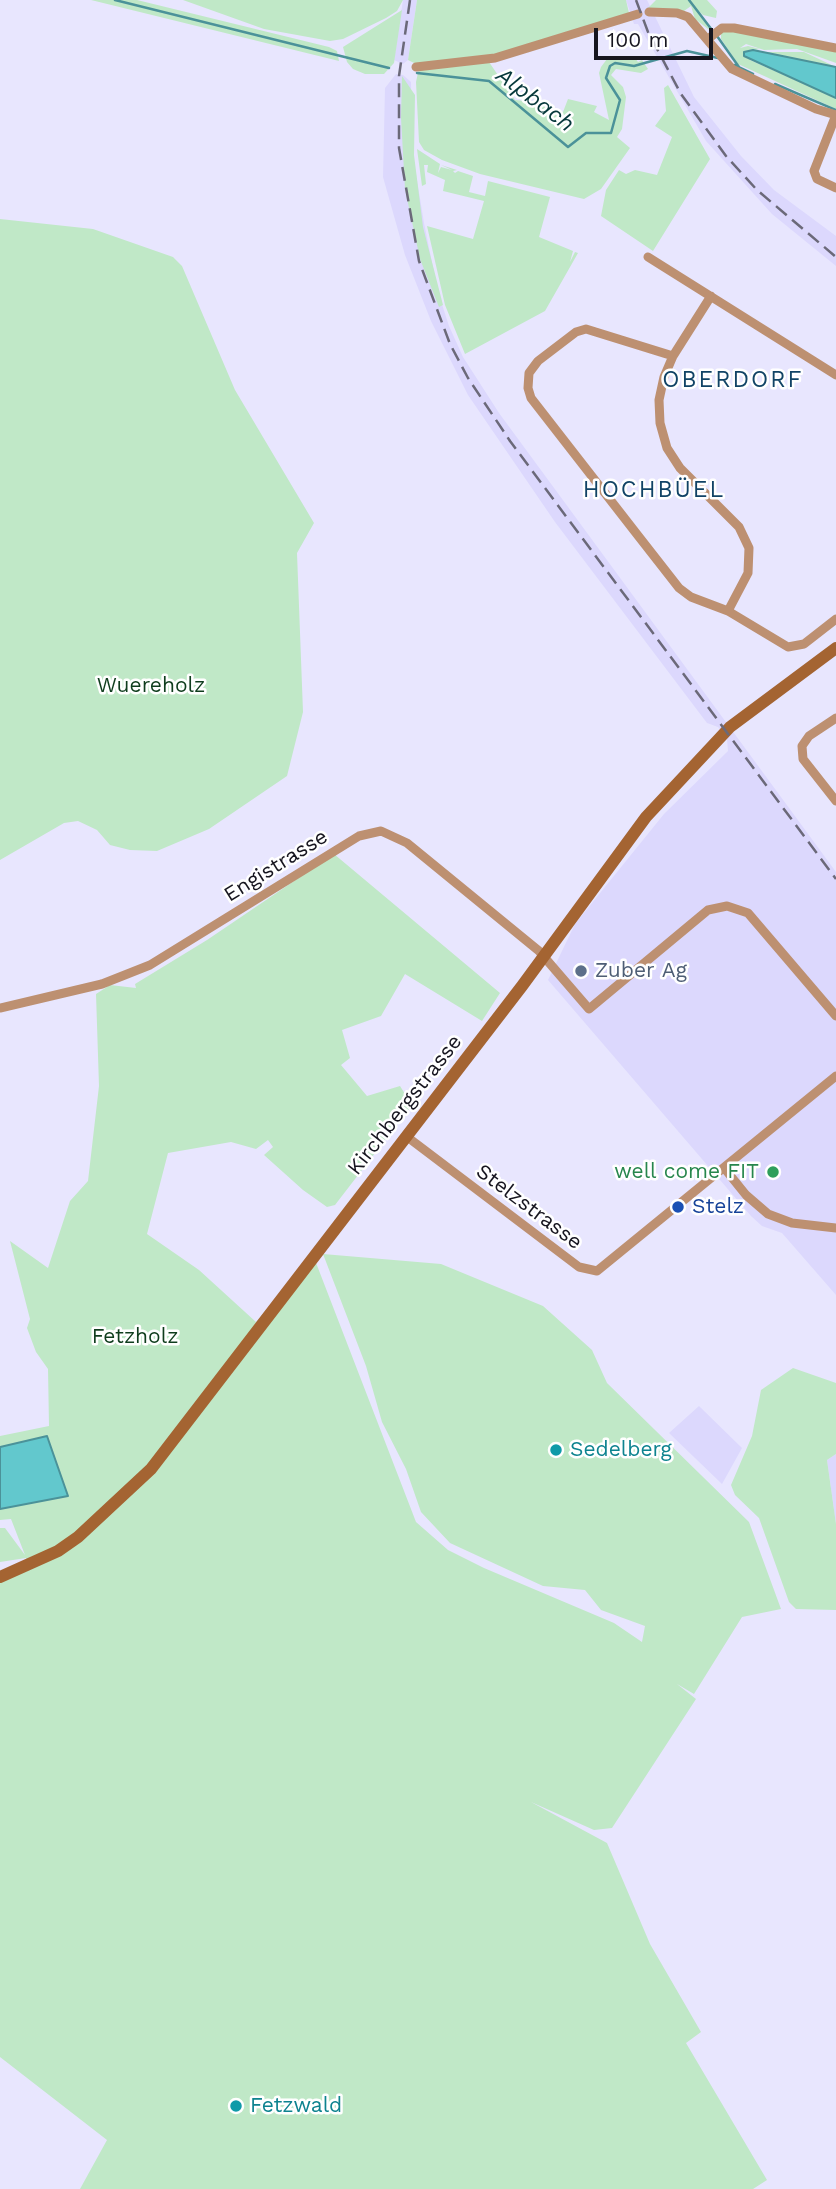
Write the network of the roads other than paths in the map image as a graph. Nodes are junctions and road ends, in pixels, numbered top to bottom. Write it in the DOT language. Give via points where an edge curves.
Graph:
graph roads {
  1 [pos="649,12"];
  2 [pos="638,14"];
  3 [pos="713,35"];
  4 [pos="836,48"];
  5 [pos="416,67"];
  6 [pos="836,115"];
  7 [pos="836,188"];
  8 [pos="648,257"];
  9 [pos="711,296"];
  10 [pos="673,356"];
  11 [pos="836,375"];
  12 [pos="728,611"];
  13 [pos="836,620"];
  14 [pos="836,648"];
  15 [pos="836,718"];
  16 [pos="836,802"];
  17 [pos="544,956"];
  18 [pos="0,1008"];
  19 [pos="836,1016"];
  20 [pos="836,1076"];
  21 [pos="406,1136"];
  22 [pos="725,1169"];
  23 [pos="836,1228"];
  24 [pos="23,1567"];
  25 [pos="0,1570"];
  26 [pos="0,1577"];
  1 -- 3 [label="street" via="682,14"];
  2 -- 5 [label="street" via="495,58"];
  3 -- 4 [label="street" via="734,28"];
  3 -- 6 [label="street" via="732,69"];
  6 -- 7 [label="street" via="814,172 817,179"];
  8 -- 9 [label="street"];
  9 -- 10 [label="street"];
  9 -- 11 [label="street"];
  10 -- 12 [label="street" via="659,400 667,448 680,468 739,527 749,548 748,573"];
  10 -- 12 [label="street" via="597,331 576,332 538,361 529,373 528,388 531,398 679,588"];
  12 -- 13 [label="street" via="788,647 804,644"];
  14 -- 17 [label="main road, Kirchbergstrasse" via="722,735 646,817"];
  15 -- 16 [label="street" via="802,746 803,759"];
  17 -- 18 [label="street, Engistrasse" via="407,843 381,831 359,836 150,965 102,984"];
  17 -- 19 [label="street, Engistrasse" via="589,1009 708,911 718,906 737,907 748,913"];
  17 -- 21 [label="main road, Kirchbergstrasse"];
  20 -- 22 [label="street, Stelzstrasse"];
  21 -- 22 [label="street, Stelzstrasse" via="588,1271 607,1267"];
  21 -- 24 [label="main road, Kirchbergstrasse" via="151,1469 78,1538"];
  22 -- 23 [label="street" via="768,1214 792,1223"];
  24 -- 25 [label="street"];
  24 -- 26 [label="main road, Kirchbergstrasse"];
}
